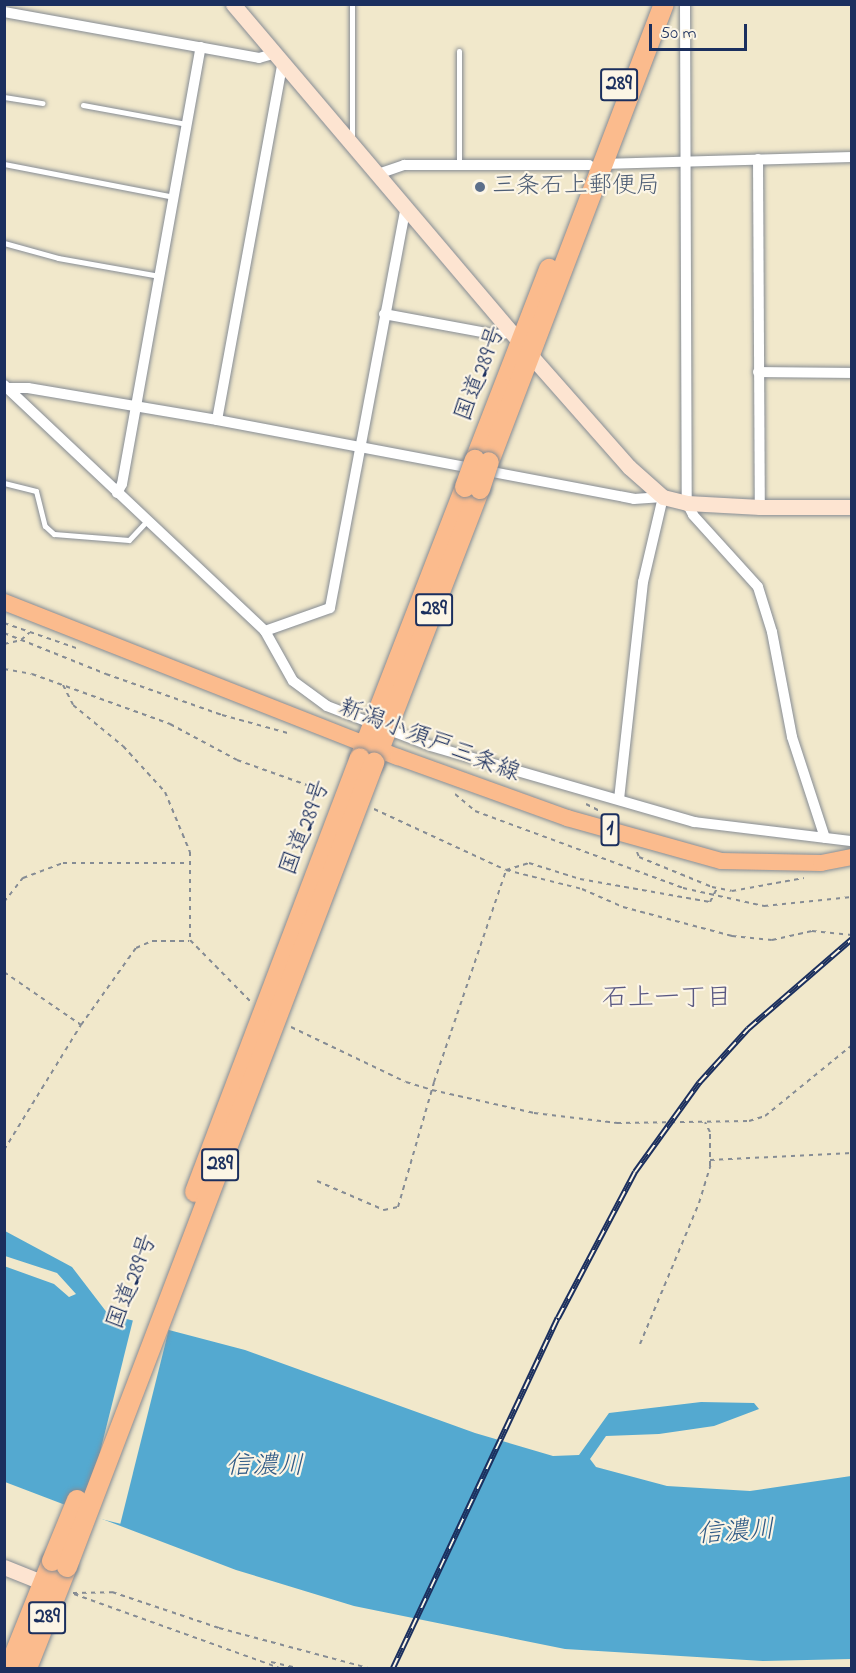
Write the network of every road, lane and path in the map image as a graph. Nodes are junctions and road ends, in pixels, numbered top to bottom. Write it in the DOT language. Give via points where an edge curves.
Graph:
graph roads {
  1 [pos="233,4"];
  2 [pos="352,4"];
  3 [pos="650,4"];
  4 [pos="664,4"];
  5 [pos="686,4"];
  6 [pos="4,12"];
  7 [pos="201,47"];
  8 [pos="459,51"];
  9 [pos="279,58"];
  10 [pos="4,97"];
  11 [pos="43,103"];
  12 [pos="83,105"];
  13 [pos="187,124"];
  14 [pos="352,143"];
  15 [pos="852,157"];
  16 [pos="758,159"];
  17 [pos="459,163"];
  18 [pos="687,163"];
  19 [pos="4,164"];
  20 [pos="595,164"];
  21 [pos="378,174"];
  22 [pos="173,196"];
  23 [pos="406,206"];
  24 [pos="4,243"];
  25 [pos="159,276"];
  26 [pos="384,314"];
  27 [pos="522,344"];
  28 [pos="758,372"];
  29 [pos="852,373"];
  30 [pos="6,387"];
  31 [pos="137,406"];
  32 [pos="217,420"];
  33 [pos="360,447"];
  34 [pos="4,483"];
  35 [pos="117,493"];
  36 [pos="663,497"];
  37 [pos="687,503"];
  38 [pos="759,507"];
  39 [pos="852,507"];
  40 [pos="147,521"];
  41 [pos="4,602"];
  42 [pos="4,623"];
  43 [pos="265,631"];
  44 [pos="4,633"];
  45 [pos="29,633"];
  46 [pos="21,640"];
  47 [pos="4,644"];
  48 [pos="88,651"];
  49 [pos="4,669"];
  50 [pos="63,685"];
  51 [pos="288,733"];
  52 [pos="373,745"];
  53 [pos="451,790"];
  54 [pos="339,796"];
  55 [pos="619,800"];
  56 [pos="373,809"];
  57 [pos="825,838"];
  58 [pos="852,842"];
  59 [pos="852,857"];
  60 [pos="190,863"];
  61 [pos="506,870"];
  62 [pos="717,888"];
  63 [pos="715,896"];
  64 [pos="852,897"];
  65 [pos="4,902"];
  66 [pos="852,935"];
  67 [pos="190,940"];
  68 [pos="4,972"];
  69 [pos="258,1006"];
  70 [pos="284,1023"];
  71 [pos="81,1025"];
  72 [pos="852,1045"];
  73 [pos="432,1090"];
  74 [pos="705,1122"];
  75 [pos="4,1150"];
  76 [pos="852,1153"];
  77 [pos="710,1160"];
  78 [pos="317,1181"];
  79 [pos="640,1344"];
  80 [pos="4,1567"];
  81 [pos="58,1589"];
  82 [pos="267,1661"];
  83 [pos="9,1668"];
  84 [pos="27,1668"];
  85 [pos="279,1668"];
  86 [pos="298,1668"];
  87 [pos="368,1668"];
  1 -- 9 [label="street"];
  2 -- 14 [label="lane"];
  3 -- 20 [label="highway, 国道289号 / 289"];
  4 -- 20 [label="highway, 国道289号 / 289"];
  5 -- 18 [label="street"];
  6 -- 7 [label="street"];
  7 -- 9 [label="street"];
  7 -- 13 [label="street"];
  8 -- 17 [label="lane"];
  9 -- 14 [label="street"];
  9 -- 32 [label="street"];
  10 -- 11 [label="lane"];
  12 -- 13 [label="lane"];
  13 -- 22 [label="street"];
  14 -- 21 [label="street"];
  15 -- 16 [label="street"];
  16 -- 18 [label="street"];
  16 -- 28 [label="street"];
  17 -- 20 [label="street"];
  17 -- 21 [label="street" via="404,165"];
  18 -- 20 [label="street"];
  18 -- 37 [label="street"];
  19 -- 22 [label="lane"];
  20 -- 27 [label="highway, 国道289号 / 289"];
  21 -- 23 [label="street"];
  22 -- 25 [label="street"];
  23 -- 26 [label="street"];
  23 -- 27 [label="street"];
  24 -- 25 [label="lane" via="58,258"];
  25 -- 31 [label="street"];
  26 -- 27 [label="street" via="497,335"];
  26 -- 33 [label="street"];
  27 -- 36 [label="street" via="630,467"];
  27 -- 52 [label="highway, 国道289号 / 289, bridge" via="473,488"];
  28 -- 29 [label="street"];
  28 -- 38 [label="street"];
  30 -- 31 [label="street"];
  30 -- 35 [label="street"];
  31 -- 32 [label="street"];
  31 -- 35 [label="street"];
  32 -- 33 [label="street"];
  33 -- 36 [label="street" via="634,500"];
  33 -- 43 [label="street" via="330,608"];
  34 -- 40 [label="lane" via="36,491 45,526 54,534 129,540"];
  35 -- 40 [label="street"];
  36 -- 37 [label="street"];
  36 -- 55 [label="street" via="643,582"];
  37 -- 38 [label="street"];
  37 -- 57 [label="street" via="693,515 758,587 772,632 792,737"];
  38 -- 39 [label="street"];
  40 -- 43 [label="street"];
  41 -- 52 [label="main road, 新潟小須戸三条線 / 1"];
  42 -- 45 [label="path"];
  43 -- 52 [label="street" via="293,681"];
  44 -- 46 [label="path"];
  45 -- 46 [label="path"];
  45 -- 48 [label="path"];
  46 -- 47 [label="path"];
  46 -- 51 [label="path" via="222,715"];
  49 -- 50 [label="path"];
  50 -- 54 [label="path" via="170,724 237,760"];
  50 -- 60 [label="path" via="73,705 123,746 165,792 181,822"];
  52 -- 55 [label="street"];
  52 -- 59 [label="main road, 新潟小須戸三条線 / 1" via="567,818 721,861 821,863"];
  52 -- 81 [label="highway, 国道289号 / 289, bridge" via="59,1564"];
  53 -- 63 [label="path" via="475,811 594,853 614,865"];
  55 -- 57 [label="street" via="694,822"];
  56 -- 61 [label="path"];
  57 -- 58 [label="street"];
  60 -- 65 [label="path" via="63,863 23,878"];
  60 -- 67 [label="path"];
  61 -- 63 [label="path" via="529,863 580,879 681,899 710,902"];
  61 -- 66 [label="path" via="582,889 623,907 732,936 772,940 813,931"];
  61 -- 73 [label="path"];
  62 -- 63 [label="path"];
  63 -- 64 [label="path" via="764,906"];
  67 -- 69 [label="path"];
  67 -- 71 [label="path" via="179,944 152,941 136,948"];
  68 -- 71 [label="path"];
  70 -- 73 [label="path" via="406,1082"];
  71 -- 75 [label="path"];
  72 -- 74 [label="path" via="765,1116 749,1121"];
  73 -- 74 [label="path" via="534,1113 617,1124"];
  73 -- 78 [label="path" via="398,1207 384,1210"];
  74 -- 77 [label="path" via="710,1132"];
  76 -- 77 [label="path"];
  77 -- 79 [label="path" via="699,1203"];
  80 -- 81 [label="street"];
  81 -- 82 [label="path"];
  81 -- 83 [label="highway, 国道289号 / 289"];
  81 -- 84 [label="highway, 国道289号 / 289"];
  81 -- 87 [label="path" via="112,1592 219,1628"];
  82 -- 85 [label="path"];
  82 -- 86 [label="path"];
}
